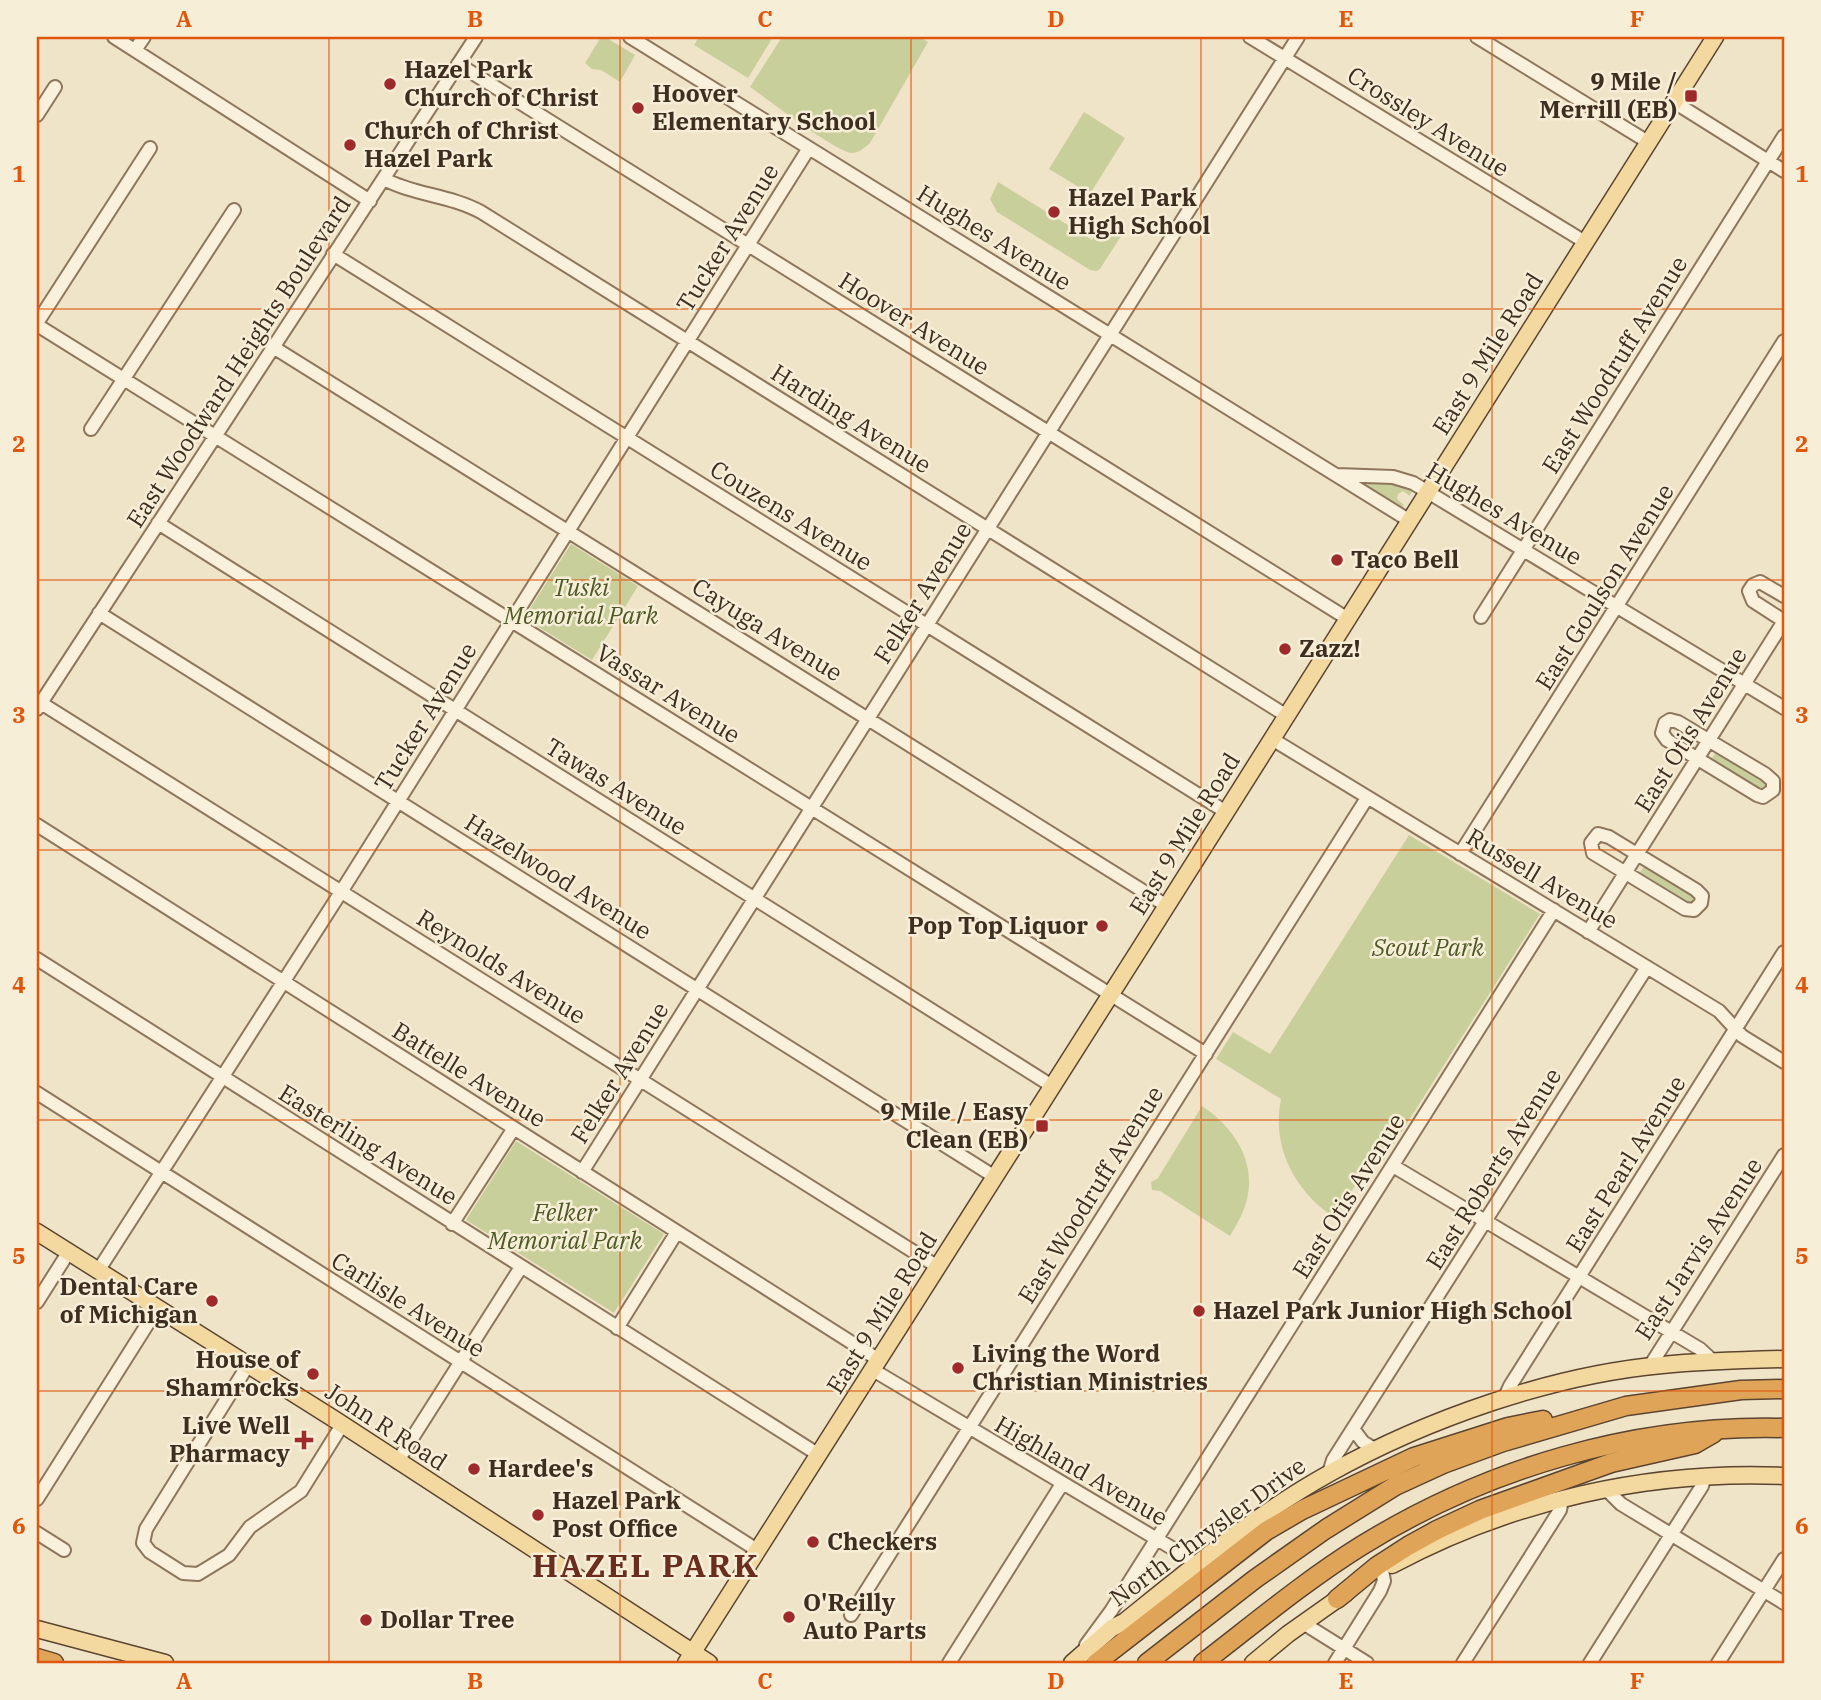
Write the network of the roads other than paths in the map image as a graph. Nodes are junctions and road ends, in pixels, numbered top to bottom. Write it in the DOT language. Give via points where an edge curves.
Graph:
graph roads {
  1 [pos="114,37"];
  2 [pos="144,37"];
  3 [pos="476,37"];
  4 [pos="630,37"];
  5 [pos="1250,37"];
  6 [pos="1298,37"];
  7 [pos="1477,37"];
  8 [pos="1710,38"];
  9 [pos="135,50"];
  10 [pos="1285,58"];
  11 [pos="458,64"];
  12 [pos="54,87"];
  13 [pos="1674,102"];
  14 [pos="37,115"];
  15 [pos="1784,136"];
  16 [pos="1648,142"];
  17 [pos="150,148"];
  18 [pos="809,148"];
  19 [pos="1768,161"];
  20 [pos="1784,172"];
  21 [pos="384,179"];
  22 [pos="370,201"];
  23 [pos="234,211"];
  24 [pos="1585,242"];
  25 [pos="749,245"];
  26 [pos="334,254"];
  27 [pos="37,324"];
  28 [pos="1110,335"];
  29 [pos="688,341"];
  30 [pos="1784,341"];
  31 [pos="273,347"];
  32 [pos="124,380"];
  33 [pos="91,429"];
  34 [pos="1049,433"];
  35 [pos="215,436"];
  36 [pos="627,438"];
  37 [pos="1336,475"];
  38 [pos="1428,492"];
  39 [pos="1410,521"];
  40 [pos="158,523"];
  41 [pos="988,529"];
  42 [pos="568,531"];
  43 [pos="1523,550"];
  44 [pos="1784,596"];
  45 [pos="1617,607"];
  46 [pos="100,613"];
  47 [pos="1481,617"];
  48 [pos="1348,619"];
  49 [pos="512,621"];
  50 [pos="1784,621"];
  51 [pos="927,626"];
  52 [pos="1745,684"];
  53 [pos="39,706"];
  54 [pos="1784,708"];
  55 [pos="455,710"];
  56 [pos="1287,716"];
  57 [pos="868,719"];
  58 [pos="1272,739"];
  59 [pos="1709,740"];
  60 [pos="1698,758"];
  61 [pos="1367,798"];
  62 [pos="398,801"];
  63 [pos="811,809"];
  64 [pos="1226,813"];
  65 [pos="37,825"];
  66 [pos="1461,854"];
  67 [pos="1637,855"];
  68 [pos="1626,873"];
  69 [pos="341,892"];
  70 [pos="755,899"];
  71 [pos="1167,906"];
  72 [pos="1554,911"];
  73 [pos="1588,932"];
  74 [pos="1784,952"];
  75 [pos="37,959"];
  76 [pos="1647,967"];
  77 [pos="283,982"];
  78 [pos="697,990"];
  79 [pos="1110,995"];
  80 [pos="1735,1030"];
  81 [pos="1206,1054"];
  82 [pos="1784,1062"];
  83 [pos="222,1077"];
  84 [pos="640,1080"];
  85 [pos="1052,1086"];
  86 [pos="37,1093"];
  87 [pos="514,1128"];
  88 [pos="1784,1155"];
  89 [pos="1393,1166"];
  90 [pos="161,1172"];
  91 [pos="582,1172"];
  92 [pos="995,1177"];
  93 [pos="1486,1222"];
  94 [pos="452,1224"];
  95 [pos="37,1232"];
  96 [pos="677,1232"];
  97 [pos="68,1253"];
  98 [pos="522,1267"];
  99 [pos="938,1267"];
  100 [pos="98,1271"];
  101 [pos="1579,1278"];
  102 [pos="37,1302"];
  103 [pos="157,1309"];
  104 [pos="617,1328"];
  105 [pos="1670,1331"];
  106 [pos="1784,1359"];
  107 [pos="1714,1362"];
  108 [pos="460,1363"];
  109 [pos="247,1365"];
  110 [pos="876,1365"];
  111 [pos="1650,1366"];
  112 [pos="1784,1389"];
  113 [pos="1504,1399"];
  114 [pos="1626,1406"];
  115 [pos="342,1425"];
  116 [pos="1722,1428"];
  117 [pos="1784,1428"];
  118 [pos="968,1429"];
  119 [pos="1354,1430"];
  120 [pos="1376,1450"];
  121 [pos="819,1455"];
  122 [pos="397,1462"];
  123 [pos="1329,1473"];
  124 [pos="1705,1476"];
  125 [pos="1784,1476"];
  126 [pos="1062,1484"];
  127 [pos="1606,1489"];
  128 [pos="37,1499"];
  129 [pos="1562,1499"];
  130 [pos="37,1533"];
  131 [pos="1671,1535"];
  132 [pos="1156,1539"];
  133 [pos="64,1550"];
  134 [pos="758,1550"];
  135 [pos="1784,1559"];
  136 [pos="1195,1565"];
  137 [pos="1382,1570"];
  138 [pos="1764,1591"];
  139 [pos="1337,1599"];
  140 [pos="1784,1603"];
  141 [pos="851,1615"];
  142 [pos="1303,1623"];
  143 [pos="1118,1625"];
  144 [pos="37,1629"];
  145 [pos="1094,1634"];
  146 [pos="1344,1650"];
  147 [pos="37,1658"];
  148 [pos="689,1658"];
  149 [pos="54,1663"];
  150 [pos="166,1663"];
  151 [pos="709,1663"];
  152 [pos="948,1663"];
  153 [pos="1072,1663"];
  154 [pos="1096,1663"];
  155 [pos="1147,1663"];
  156 [pos="1203,1663"];
  157 [pos="1253,1663"];
  158 [pos="1335,1663"];
  159 [pos="1367,1663"];
  160 [pos="1463,1663"];
  161 [pos="1590,1663"];
  162 [pos="1718,1663"];
  1 -- 9 [label="street"];
  2 -- 9 [label="street"];
  3 -- 11 [label="street, East Woodward Heights Boulevard"];
  4 -- 18 [label="street, Hughes Avenue"];
  5 -- 10 [label="street, Crossley Avenue"];
  6 -- 10 [label="street, Felker Avenue"];
  7 -- 16 [label="street"];
  8 -- 13 [label="main road, East 9 Mile Road"];
  9 -- 22 [label="street"];
  10 -- 24 [label="street, Crossley Avenue"];
  10 -- 28 [label="street, Felker Avenue"];
  11 -- 21 [label="street, East Woodward Heights Boulevard"];
  11 -- 25 [label="street, Hoover Avenue"];
  12 -- 14 [label="street"];
  13 -- 16 [label="main road, East 9 Mile Road"];
  13 -- 19 [label="street"];
  15 -- 19 [label="street, East Woodruff Avenue"];
  16 -- 24 [label="main road, East 9 Mile Road"];
  17 -- 27 [label="street"];
  18 -- 25 [label="street, Tucker Avenue"];
  18 -- 28 [label="street, Hughes Avenue"];
  19 -- 20 [label="street"];
  19 -- 43 [label="street, East Woodruff Avenue"];
  21 -- 22 [label="street, East Woodward Heights Boulevard"];
  21 -- 29 [label="street, Harding Avenue" via="474,208"];
  22 -- 26 [label="street, East Woodward Heights Boulevard"];
  23 -- 32 [label="street"];
  24 -- 38 [label="main road, East 9 Mile Road"];
  25 -- 29 [label="street, Tucker Avenue"];
  25 -- 34 [label="street, Hoover Avenue"];
  26 -- 31 [label="street, East Woodward Heights Boulevard"];
  26 -- 36 [label="street, Couzens Avenue"];
  27 -- 32 [label="street, Vassar Avenue"];
  28 -- 34 [label="street, Felker Avenue"];
  28 -- 37 [label="street, Hughes Avenue"];
  29 -- 36 [label="street, Tucker Avenue"];
  29 -- 41 [label="street, Harding Avenue"];
  30 -- 45 [label="street, East Goulson Avenue"];
  31 -- 35 [label="street, East Woodward Heights Boulevard"];
  31 -- 42 [label="street, Cayuga Avenue"];
  32 -- 33 [label="street"];
  32 -- 35 [label="street, Vassar Avenue"];
  34 -- 41 [label="street, Felker Avenue"];
  34 -- 48 [label="street, Hoover Avenue"];
  35 -- 40 [label="street, East Woodward Heights Boulevard"];
  35 -- 49 [label="street, Vassar Avenue"];
  36 -- 42 [label="street, Tucker Avenue"];
  36 -- 51 [label="street, Couzens Avenue"];
  37 -- 38 [label="street, Hughes Avenue" via="1393,477"];
  37 -- 39 [label="street, Hughes Avenue"];
  38 -- 39 [label="main road, East 9 Mile Road"];
  38 -- 43 [label="street, Hughes Avenue"];
  39 -- 48 [label="main road, East 9 Mile Road"];
  40 -- 46 [label="street, East Woodward Heights Boulevard"];
  40 -- 55 [label="street, Tawas Avenue"];
  41 -- 51 [label="street, Felker Avenue"];
  41 -- 56 [label="street, Harding Avenue"];
  42 -- 49 [label="street, Tucker Avenue"];
  42 -- 57 [label="street, Cayuga Avenue"];
  43 -- 45 [label="street, Hughes Avenue"];
  43 -- 47 [label="street, East Woodruff Avenue"];
  44 -- 50 [label="street" via="1760,582 1749,591 1752,601"];
  45 -- 52 [label="street, Hughes Avenue"];
  45 -- 66 [label="street, East Goulson Avenue"];
  46 -- 53 [label="street, East Woodward Heights Boulevard"];
  46 -- 62 [label="street, Hazelwood Avenue"];
  48 -- 56 [label="main road, East 9 Mile Road"];
  49 -- 55 [label="street, Tucker Avenue"];
  49 -- 63 [label="street, Vassar Avenue"];
  50 -- 52 [label="street, East Otis Avenue"];
  51 -- 57 [label="street, Felker Avenue"];
  51 -- 64 [label="street, Couzens Avenue"];
  52 -- 54 [label="street, Hughes Avenue"];
  52 -- 59 [label="street, East Otis Avenue"];
  53 -- 69 [label="street, Reynolds Avenue"];
  55 -- 62 [label="street, Tucker Avenue"];
  55 -- 70 [label="street, Tawas Avenue"];
  56 -- 58 [label="main road, East 9 Mile Road"];
  57 -- 63 [label="street, Felker Avenue"];
  57 -- 71 [label="street, Cayuga Avenue"];
  58 -- 61 [label="street, Russell Avenue"];
  58 -- 64 [label="main road, East 9 Mile Road"];
  59 -- 60 [label="street, East Otis Avenue"];
  59 -- 60 [label="street" via="1674,720 1665,723 1664,736"];
  59 -- 60 [label="street" via="1769,777 1773,790 1763,797 1757,795"];
  60 -- 67 [label="street, East Otis Avenue"];
  61 -- 66 [label="street, Russell Avenue"];
  61 -- 81 [label="street, East Woodruff Avenue"];
  62 -- 69 [label="street, Tucker Avenue"];
  62 -- 78 [label="street, Hazelwood Avenue"];
  63 -- 70 [label="street, Felker Avenue"];
  63 -- 79 [label="street, Vassar Avenue"];
  64 -- 71 [label="main road, East 9 Mile Road"];
  65 -- 77 [label="street, Battelle Avenue"];
  66 -- 72 [label="street, Russell Avenue"];
  67 -- 68 [label="street, East Otis Avenue"];
  67 -- 68 [label="street" via="1603,834 1593,838 1593,853"];
  67 -- 68 [label="street" via="1696,890 1701,903 1694,910 1685,909"];
  68 -- 73 [label="street, East Otis Avenue"];
  69 -- 77 [label="street, Tucker Avenue"];
  69 -- 84 [label="street, Reynolds Avenue"];
  70 -- 78 [label="street, Felker Avenue"];
  70 -- 85 [label="street, Tawas Avenue"];
  71 -- 79 [label="main road, East 9 Mile Road"];
  72 -- 73 [label="street, Russell Avenue"];
  72 -- 89 [label="street, East Otis Avenue"];
  73 -- 76 [label="street, Russell Avenue"];
  74 -- 80 [label="street, East Pearl Avenue"];
  75 -- 83 [label="street, Easterling Avenue"];
  76 -- 80 [label="street, Russell Avenue" via="1719,1011"];
  76 -- 93 [label="street, East Roberts Avenue"];
  77 -- 83 [label="street, Tucker Avenue"];
  77 -- 87 [label="street, Battelle Avenue"];
  78 -- 84 [label="street, Felker Avenue"];
  78 -- 92 [label="street, Hazelwood Avenue"];
  79 -- 81 [label="street, Vassar Avenue"];
  79 -- 85 [label="main road, East 9 Mile Road"];
  80 -- 82 [label="street, Russell Avenue"];
  80 -- 101 [label="street, East Pearl Avenue"];
  81 -- 118 [label="street, East Woodruff Avenue"];
  83 -- 90 [label="street, Tucker Avenue"];
  83 -- 94 [label="street, Easterling Avenue"];
  84 -- 91 [label="street, Felker Avenue"];
  84 -- 99 [label="street, Reynolds Avenue"];
  85 -- 92 [label="main road, East 9 Mile Road"];
  86 -- 90 [label="street, Carlisle Avenue"];
  87 -- 91 [label="street, Battelle Avenue"];
  87 -- 94 [label="street"];
  88 -- 105 [label="street, East Jarvis Avenue"];
  89 -- 93 [label="street"];
  89 -- 132 [label="street, East Otis Avenue"];
  90 -- 100 [label="street, Tucker Avenue"];
  90 -- 108 [label="street, Carlisle Avenue"];
  91 -- 96 [label="street, Battelle Avenue"];
  92 -- 99 [label="main road, East 9 Mile Road"];
  93 -- 101 [label="street"];
  93 -- 119 [label="street, East Roberts Avenue"];
  94 -- 98 [label="street, Easterling Avenue"];
  95 -- 97 [label="main road, John R Road"];
  96 -- 104 [label="street"];
  96 -- 110 [label="street, Battelle Avenue"];
  97 -- 100 [label="main road, John R Road"];
  97 -- 102 [label="street"];
  98 -- 104 [label="street, Easterling Avenue"];
  98 -- 108 [label="street"];
  99 -- 110 [label="main road, East 9 Mile Road"];
  100 -- 103 [label="main road, John R Road"];
  101 -- 105 [label="street"];
  101 -- 113 [label="street, East Pearl Avenue"];
  103 -- 109 [label="main road, John R Road"];
  103 -- 128 [label="street"];
  104 -- 121 [label="street, Easterling Avenue"];
  105 -- 107 [label="street"];
  105 -- 111 [label="street, East Jarvis Avenue"];
  106 -- 107 [label="main road, North Chrysler Drive"];
  107 -- 111 [label="main road, North Chrysler Drive"];
  108 -- 122 [label="street"];
  108 -- 134 [label="street, Carlisle Avenue"];
  109 -- 115 [label="main road, John R Road"];
  109 -- 115 [label="street" via="146,1529 143,1543 150,1552 183,1573 198,1574 223,1560 256,1522 301,1491"];
  110 -- 118 [label="street, Highland Avenue"];
  110 -- 121 [label="main road, East 9 Mile Road"];
  111 -- 113 [label="main road, North Chrysler Drive"];
  112 -- 114 [label="highway" via="1741,1390"];
  113 -- 120 [label="main road, North Chrysler Drive"];
  114 -- 154 [label="highway" via="1508,1427 1375,1474 1266,1531"];
  114 -- 155 [label="highway" via="1503,1442 1395,1486 1255,1579"];
  115 -- 122 [label="main road, John R Road"];
  116 -- 117 [label="highway"];
  116 -- 139 [label="highway" via="1695,1444 1611,1463 1458,1520 1377,1566"];
  116 -- 156 [label="highway" via="1588,1448 1439,1503 1333,1564"];
  118 -- 126 [label="street, Highland Avenue"];
  118 -- 141 [label="street, East Woodruff Avenue"];
  119 -- 120 [label="street" via="1363,1443"];
  119 -- 123 [label="street, East Roberts Avenue"];
  120 -- 123 [label="main road, North Chrysler Drive"];
  121 -- 134 [label="main road, East 9 Mile Road"];
  122 -- 148 [label="main road, John R Road"];
  123 -- 136 [label="main road, North Chrysler Drive" via="1251,1522"];
  124 -- 125 [label="main road"];
  124 -- 127 [label="main road"];
  124 -- 131 [label="street"];
  126 -- 132 [label="street, Highland Avenue"];
  126 -- 152 [label="street"];
  127 -- 129 [label="main road"];
  127 -- 131 [label="street" via="1621,1504"];
  129 -- 137 [label="main road" via="1463,1532"];
  129 -- 160 [label="street" via="1560,1510"];
  130 -- 133 [label="street"];
  131 -- 138 [label="street"];
  131 -- 161 [label="street"];
  132 -- 136 [label="street, Highland Avenue"];
  132 -- 143 [label="street" via="1111,1618"];
  132 -- 145 [label="street"];
  134 -- 148 [label="main road, East 9 Mile Road"];
  135 -- 138 [label="street"];
  136 -- 143 [label="main road, North Chrysler Drive"];
  137 -- 139 [label="main road"];
  137 -- 146 [label="street" via="1380,1591"];
  138 -- 140 [label="street"];
  138 -- 162 [label="street"];
  139 -- 142 [label="main road"];
  142 -- 146 [label="street"];
  142 -- 157 [label="main road"];
  143 -- 145 [label="street"];
  143 -- 153 [label="main road, North Chrysler Drive"];
  144 -- 150 [label="main road"];
  145 -- 153 [label="street"];
  146 -- 158 [label="street"];
  146 -- 159 [label="street"];
  147 -- 149 [label="highway"];
  148 -- 151 [label="main road, John R Road"];
}
